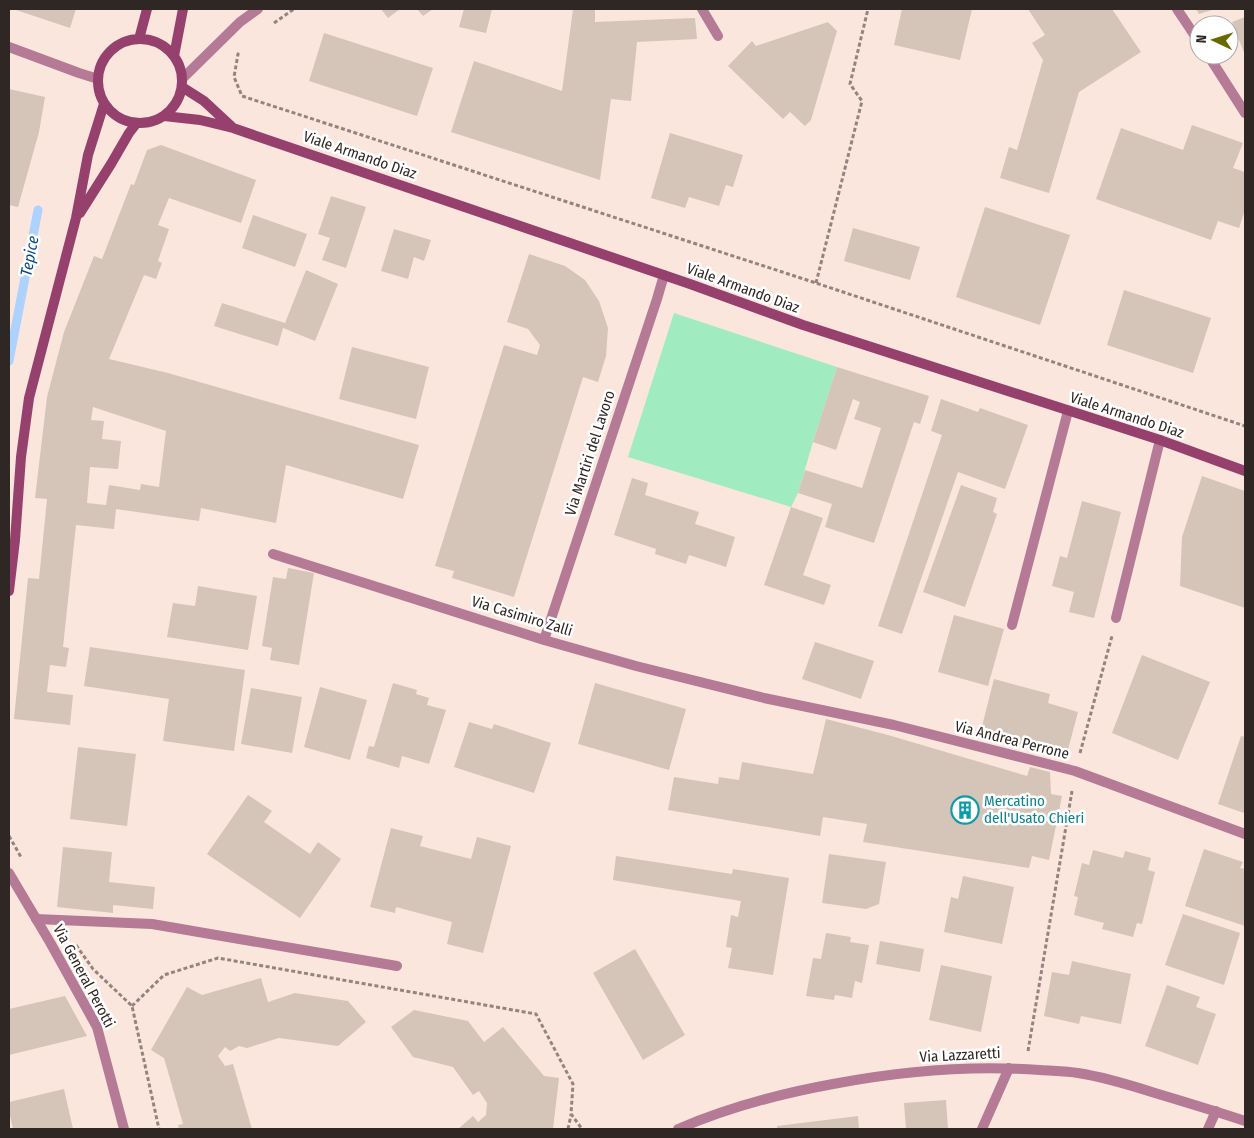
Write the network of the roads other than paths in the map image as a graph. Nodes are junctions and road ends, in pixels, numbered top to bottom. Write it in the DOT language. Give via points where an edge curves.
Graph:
graph roads {
  1 [pos="147,9"];
  2 [pos="183,9"];
  3 [pos="258,9"];
  4 [pos="702,9"];
  5 [pos="1177,9"];
  6 [pos="1189,27"];
  7 [pos="718,36"];
  8 [pos="139,39"];
  9 [pos="9,47"];
  10 [pos="174,56"];
  11 [pos="1214,65"];
  12 [pos="98,79"];
  13 [pos="182,83"];
  14 [pos="104,104"];
  15 [pos="1245,113"];
  16 [pos="164,116"];
  17 [pos="136,124"];
  18 [pos="232,128"];
  19 [pos="76,218"];
  20 [pos="664,275"];
  21 [pos="1068,411"];
  22 [pos="1160,440"];
  23 [pos="1245,471"];
  24 [pos="273,554"];
  25 [pos="9,591"];
  26 [pos="1116,618"];
  27 [pos="1012,626"];
  28 [pos="544,640"];
  29 [pos="764,698"];
  30 [pos="1245,834"];
  31 [pos="9,873"];
  32 [pos="36,919"];
  33 [pos="397,966"];
  34 [pos="1009,1068"];
  35 [pos="1216,1111"];
  36 [pos="1245,1121"];
  37 [pos="124,1129"];
  38 [pos="678,1129"];
  39 [pos="982,1129"];
  40 [pos="1208,1129"];
  1 -- 8 [label="street"];
  2 -- 10 [label="street"];
  3 -- 13 [label="street" via="209,51"];
  4 -- 7 [label="street"];
  5 -- 6 [label="street"];
  8 -- 10 [label="street" via="160,44"];
  8 -- 12 [label="street" via="126,41 106,55"];
  9 -- 12 [label="street"];
  10 -- 13 [label="street"];
  11 -- 15 [label="street"];
  12 -- 14 [label="street"];
  13 -- 16 [label="street" via="177,102"];
  13 -- 18 [label="street, Viale Armando Diaz"];
  14 -- 17 [label="street" via="124,121"];
  14 -- 19 [label="street" via="88,155"];
  16 -- 17 [label="street" via="149,123"];
  16 -- 18 [label="street, Viale Armando Diaz"];
  17 -- 19 [label="street"];
  18 -- 20 [label="street, Viale Armando Diaz"];
  19 -- 25 [label="street" via="29,398"];
  20 -- 21 [label="street, Viale Armando Diaz" via="803,325"];
  20 -- 28 [label="street, Via Martiri del Lavoro"];
  21 -- 22 [label="street, Viale Armando Diaz"];
  21 -- 27 [label="street"];
  22 -- 23 [label="street, Viale Armando Diaz"];
  22 -- 26 [label="street"];
  24 -- 28 [label="street, Via Casimiro Zalli"];
  28 -- 29 [label="street, Via Casimiro Zalli"];
  29 -- 30 [label="street, Via Andrea Perrone" via="894,725 1075,771"];
  31 -- 32 [label="street, Via General Perotti"];
  32 -- 33 [label="street" via="152,924"];
  32 -- 37 [label="street, Via General Perotti" via="97,1027"];
  34 -- 35 [label="street, Via Lazzaretti" via="1078,1073"];
  34 -- 38 [label="street, Via Lazzaretti" via="967,1068 856,1079 750,1102"];
  34 -- 39 [label="street"];
  35 -- 36 [label="street, Via Lazzaretti"];
  35 -- 40 [label="street"];
}
